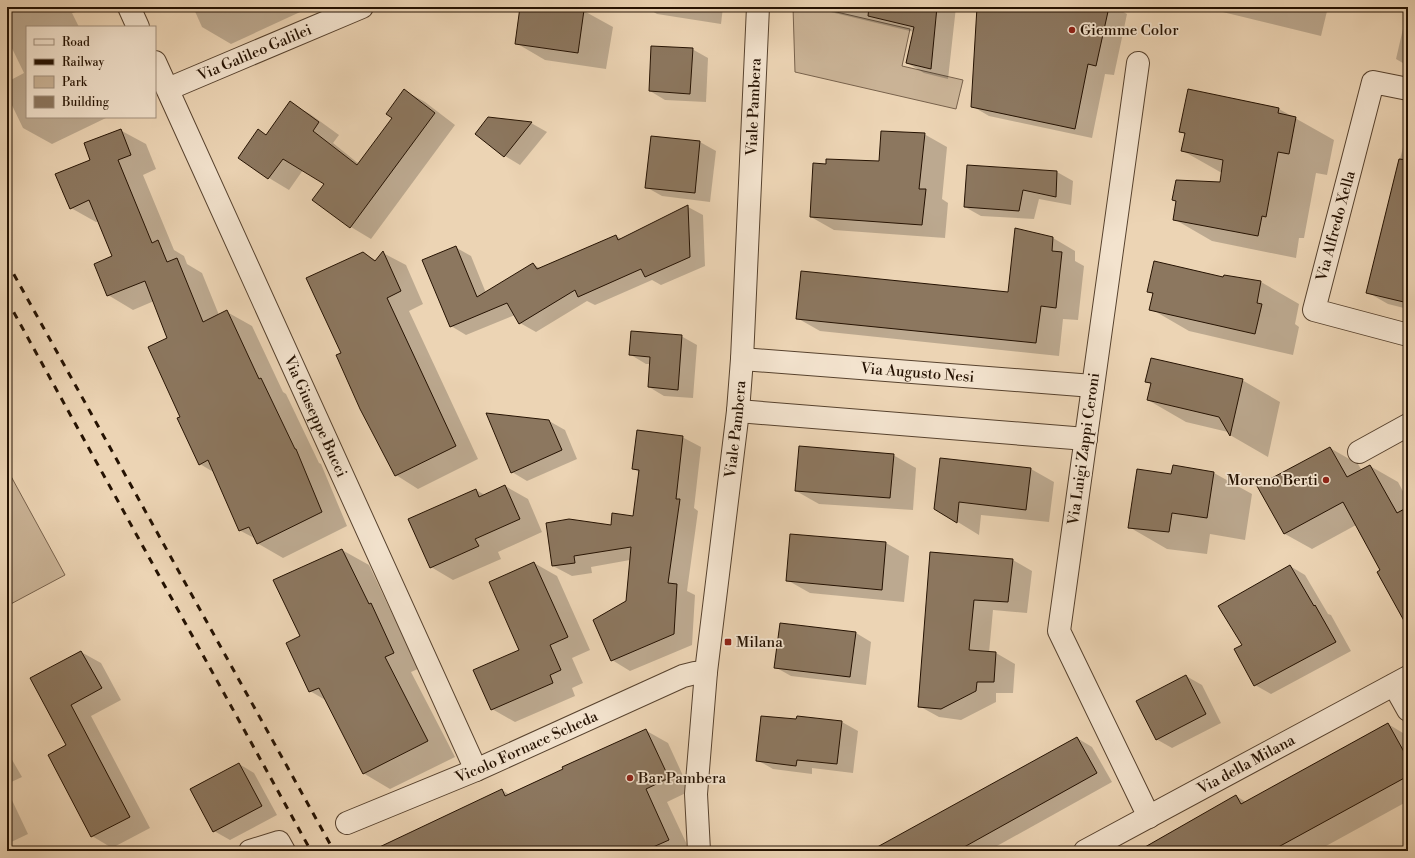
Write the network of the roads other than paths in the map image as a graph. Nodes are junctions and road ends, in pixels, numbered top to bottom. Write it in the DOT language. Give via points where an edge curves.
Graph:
graph roads {
  1 [pos="129,7"];
  2 [pos="362,7"];
  3 [pos="758,7"];
  4 [pos="138,26"];
  5 [pos="1138,63"];
  6 [pos="156,64"];
  7 [pos="168,89"];
  8 [pos="1408,89"];
  9 [pos="1408,335"];
  10 [pos="742,359"];
  11 [pos="1093,386"];
  12 [pos="738,410"];
  13 [pos="1408,425"];
  14 [pos="1086,439"];
  15 [pos="1359,452"];
  16 [pos="706,672"];
  17 [pos="1401,681"];
  18 [pos="1408,710"];
  19 [pos="476,770"];
  20 [pos="1149,817"];
  21 [pos="347,823"];
  22 [pos="281,846"];
  23 [pos="250,851"];
  24 [pos="699,851"];
  25 [pos="1085,851"];
  1 -- 4 [label="street"];
  2 -- 7 [label="street, Via Galileo Galilei"];
  3 -- 10 [label="street, Viale Pambera"];
  5 -- 11 [label="street, Via Luigi Zappi Ceroni"];
  6 -- 7 [label="street, Via Giuseppe Bucci"];
  7 -- 19 [label="street, Via Giuseppe Bucci"];
  8 -- 9 [label="street, Via Alfredo Xella" via="1373,82 1314,310"];
  10 -- 11 [label="street, Via Augusto Nesi"];
  10 -- 12 [label="street, Viale Pambera"];
  11 -- 14 [label="street, Via Luigi Zappi Ceroni"];
  12 -- 14 [label="street"];
  12 -- 16 [label="street, Viale Pambera"];
  13 -- 15 [label="street"];
  14 -- 20 [label="street, Via Luigi Zappi Ceroni" via="1059,631"];
  16 -- 19 [label="street, Vicolo Fornace Scheda" via="683,676"];
  16 -- 24 [label="street, Viale Pambera" via="696,794"];
  17 -- 18 [label="street"];
  17 -- 20 [label="street, Via della Milana"];
  19 -- 21 [label="street, Vicolo Fornace Scheda"];
  20 -- 25 [label="street, Via della Milana"];
  22 -- 23 [label="street"];
}
